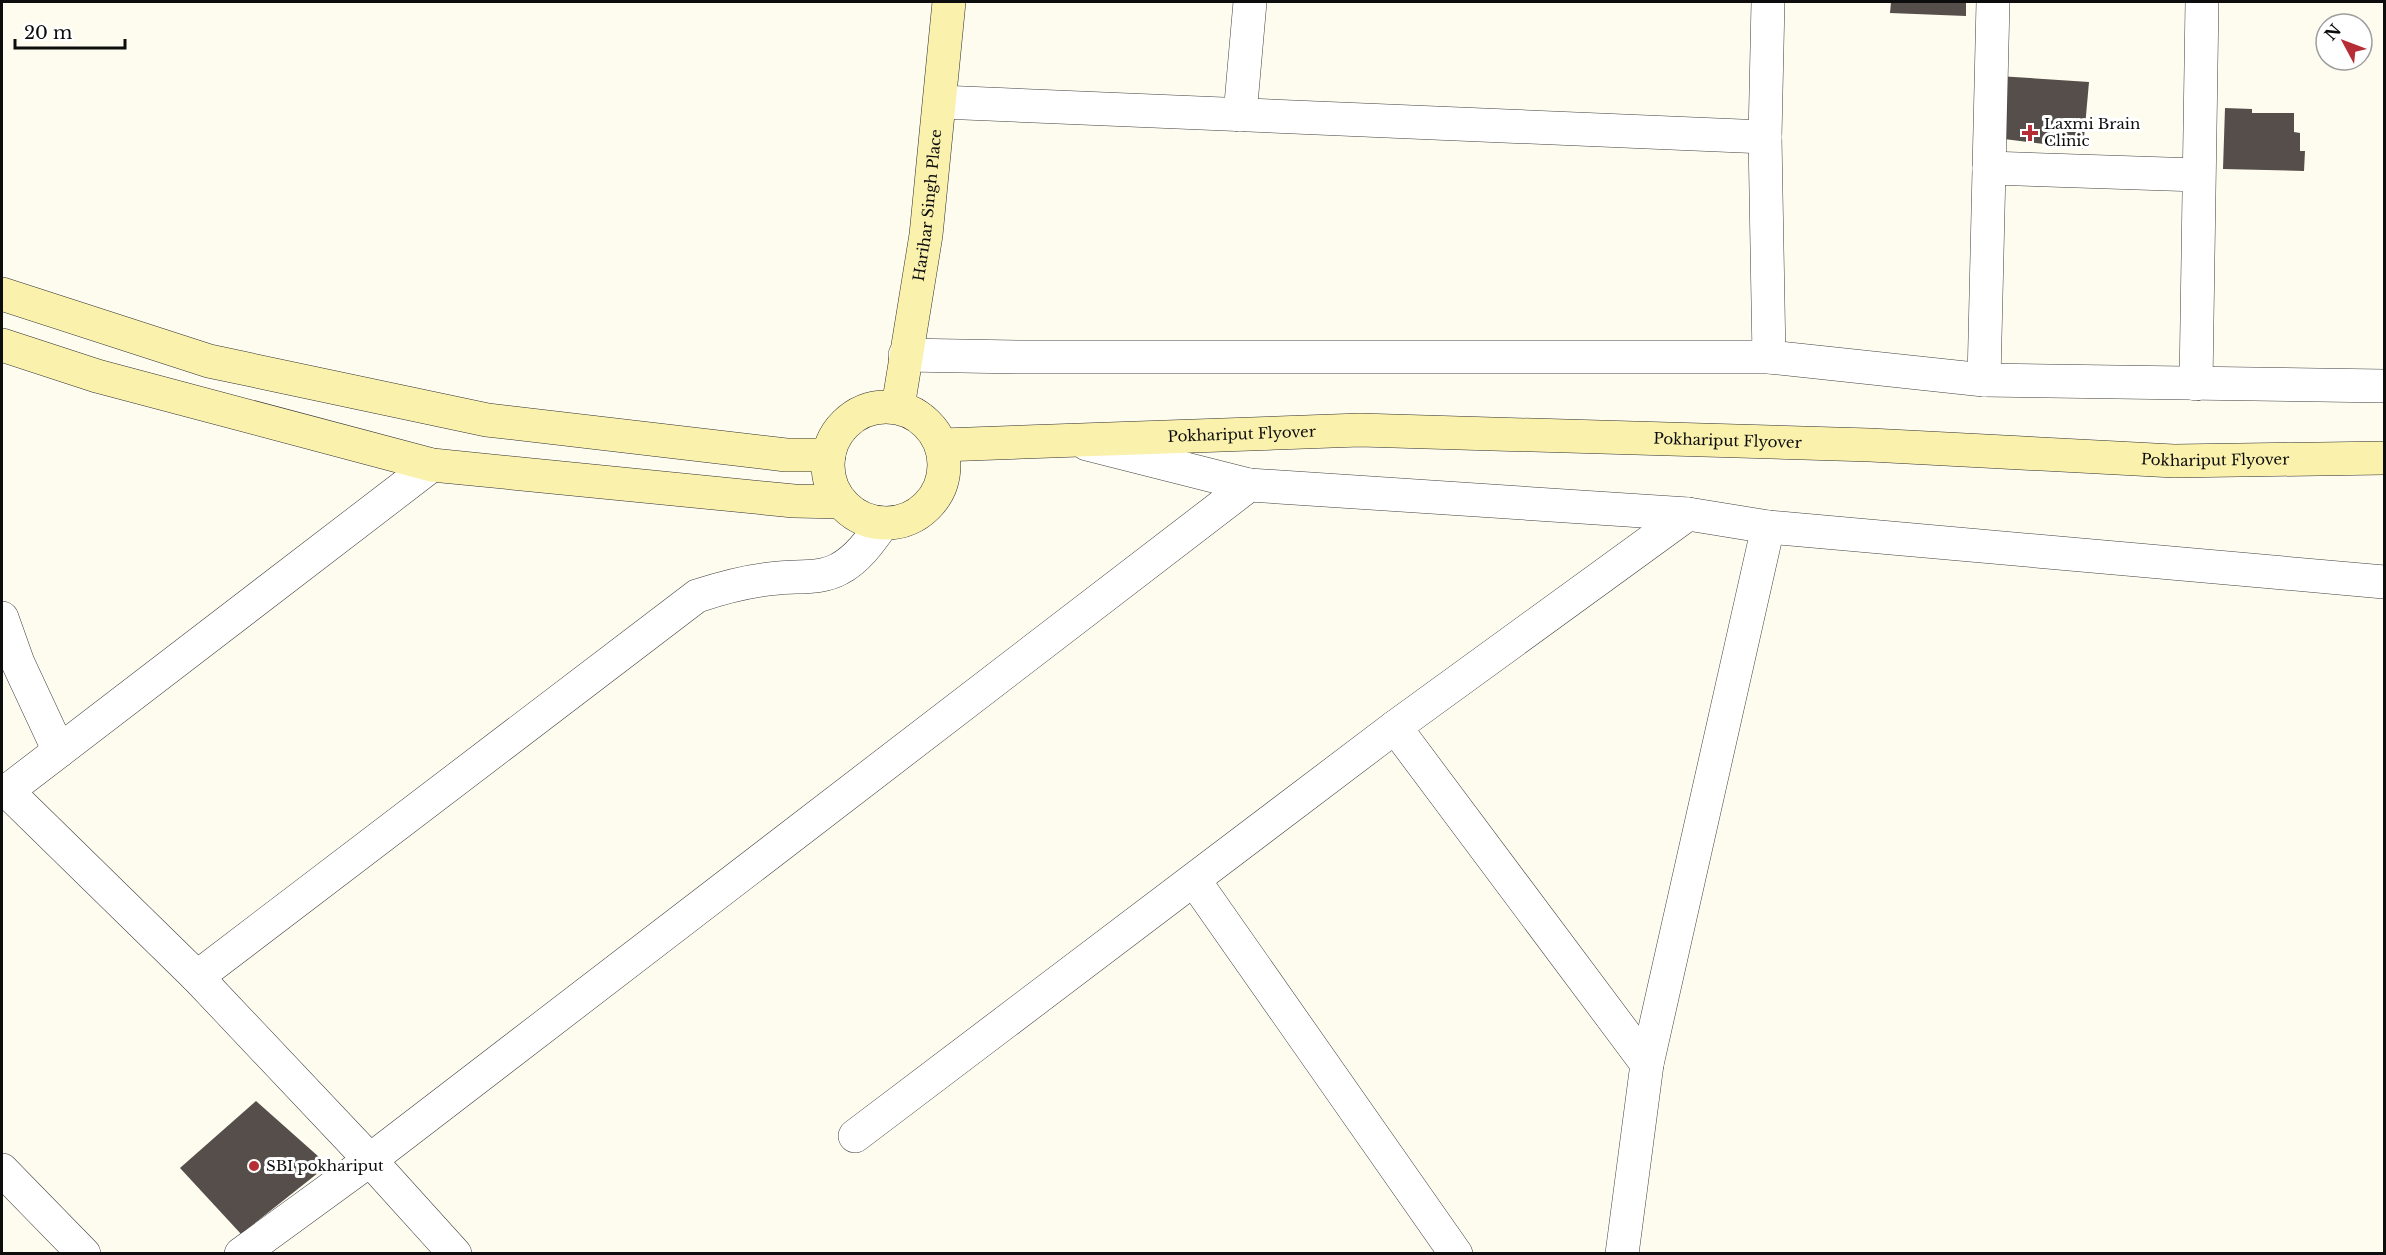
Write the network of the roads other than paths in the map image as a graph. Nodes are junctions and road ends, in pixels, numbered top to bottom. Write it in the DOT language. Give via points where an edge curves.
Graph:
graph roads {
  1 [pos="948,2"];
  2 [pos="1250,2"];
  3 [pos="1768,2"];
  4 [pos="1993,2"];
  5 [pos="2202,2"];
  6 [pos="940,102"];
  7 [pos="1240,115"];
  8 [pos="1765,137"];
  9 [pos="1989,168"];
  10 [pos="2198,175"];
  11 [pos="2,294"];
  12 [pos="2,345"];
  13 [pos="905,355"];
  14 [pos="1769,357"];
  15 [pos="1984,380"];
  16 [pos="2196,384"];
  17 [pos="2385,386"];
  18 [pos="898,407"];
  19 [pos="1072,441"];
  20 [pos="942,445"];
  21 [pos="829,454"];
  22 [pos="2385,458"];
  23 [pos="432,465"];
  24 [pos="1249,485"];
  25 [pos="840,502"];
  26 [pos="1688,514"];
  27 [pos="883,523"];
  28 [pos="1768,527"];
  29 [pos="2385,582"];
  30 [pos="2,618"];
  31 [pos="1395,727"];
  32 [pos="59,751"];
  33 [pos="4,790"];
  34 [pos="1194,880"];
  35 [pos="197,977"];
  36 [pos="1647,1064"];
  37 [pos="855,1136"];
  38 [pos="370,1160"];
  39 [pos="2,1170"];
  40 [pos="84,1254"];
  41 [pos="242,1254"];
  42 [pos="455,1254"];
  43 [pos="1456,1254"];
  44 [pos="1622,1254"];
  1 -- 6 [label="main road, Harihar Singh Place"];
  2 -- 7 [label="street"];
  3 -- 8 [label="street"];
  4 -- 9 [label="street"];
  5 -- 10 [label="street"];
  6 -- 7 [label="street"];
  6 -- 13 [label="main road, Harihar Singh Place" via="918,290"];
  7 -- 8 [label="street"];
  8 -- 14 [label="street"];
  9 -- 10 [label="street"];
  9 -- 15 [label="street"];
  10 -- 16 [label="street"];
  11 -- 21 [label="main road" via="209,361 487,420 786,456"];
  12 -- 23 [label="main road" via="97,376"];
  13 -- 14 [label="street"];
  13 -- 18 [label="main road, Harihar Singh Place"];
  14 -- 15 [label="street"];
  15 -- 16 [label="street"];
  16 -- 17 [label="street"];
  18 -- 20 [label="main road" via="917,414"];
  18 -- 21 [label="main road" via="878,406 858,413 842,426"];
  19 -- 20 [label="main road, Pokhariput Flyover"];
  19 -- 22 [label="main road, Pokhariput Flyover" via="1360,430 1870,445 2174,460"];
  19 -- 24 [label="street"];
  20 -- 27 [label="main road" via="945,466 941,486 930,504 914,516"];
  21 -- 25 [label="main road" via="830,484"];
  23 -- 25 [label="main road" via="794,501"];
  23 -- 32 [label="street"];
  24 -- 26 [label="street"];
  24 -- 38 [label="street"];
  25 -- 27 [label="main road" via="855,515"];
  26 -- 28 [label="street"];
  26 -- 31 [label="street"];
  27 -- 35 [label="street" via="867,547 838,570 732,585 697,596"];
  28 -- 29 [label="street"];
  28 -- 36 [label="street"];
  30 -- 32 [label="street" via="18,663"];
  31 -- 34 [label="street"];
  31 -- 36 [label="street"];
  32 -- 33 [label="street"];
  33 -- 35 [label="street"];
  34 -- 37 [label="street"];
  34 -- 43 [label="street"];
  35 -- 38 [label="street"];
  36 -- 44 [label="street"];
  38 -- 41 [label="street"];
  38 -- 42 [label="street"];
  39 -- 40 [label="street"];
}
